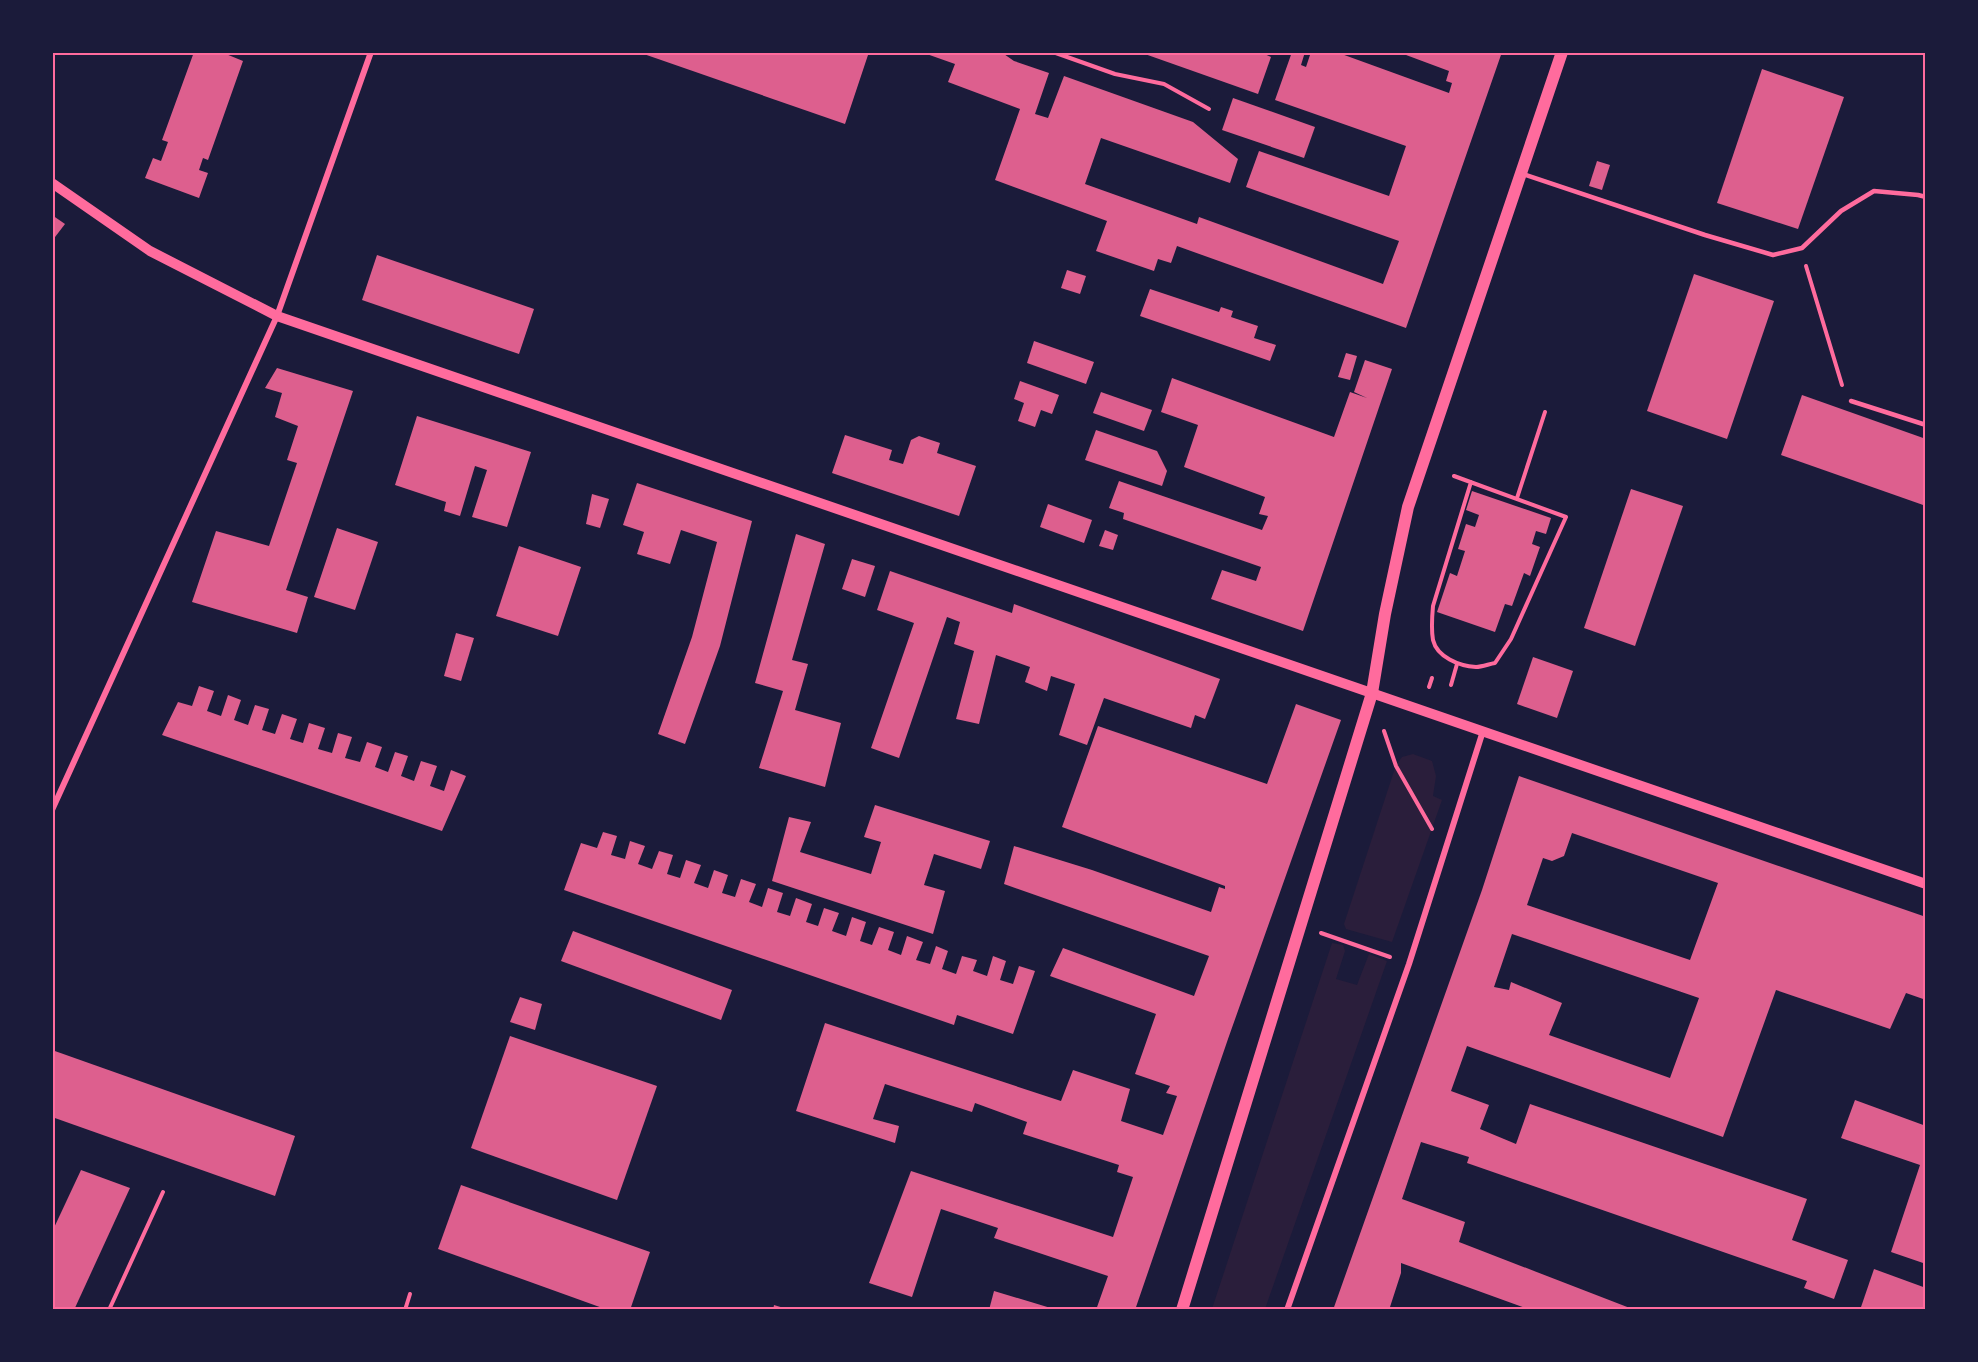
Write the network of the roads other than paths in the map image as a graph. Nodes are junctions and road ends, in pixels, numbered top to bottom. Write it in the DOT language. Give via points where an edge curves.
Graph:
graph roads {
  1 [pos="371,52"];
  2 [pos="1562,52"];
  3 [pos="1521,173"];
  4 [pos="52,183"];
  5 [pos="1926,197"];
  6 [pos="277,316"];
  7 [pos="1851,401"];
  8 [pos="1926,425"];
  9 [pos="1372,693"];
  10 [pos="1483,731"];
  11 [pos="52,810"];
  12 [pos="1926,884"];
  13 [pos="1182,1310"];
  14 [pos="1287,1310"];
  1 -- 6 [label="street"];
  2 -- 3 [label="main road"];
  3 -- 5 [label="lane" via="1773,255 1802,248 1841,211 1874,191"];
  3 -- 9 [label="main road" via="1408,507"];
  4 -- 6 [label="street" via="150,251"];
  6 -- 9 [label="street"];
  6 -- 11 [label="street"];
  7 -- 8 [label="lane"];
  9 -- 10 [label="street"];
  9 -- 13 [label="main road"];
  10 -- 12 [label="street"];
  10 -- 14 [label="street" via="1409,964"];
}
